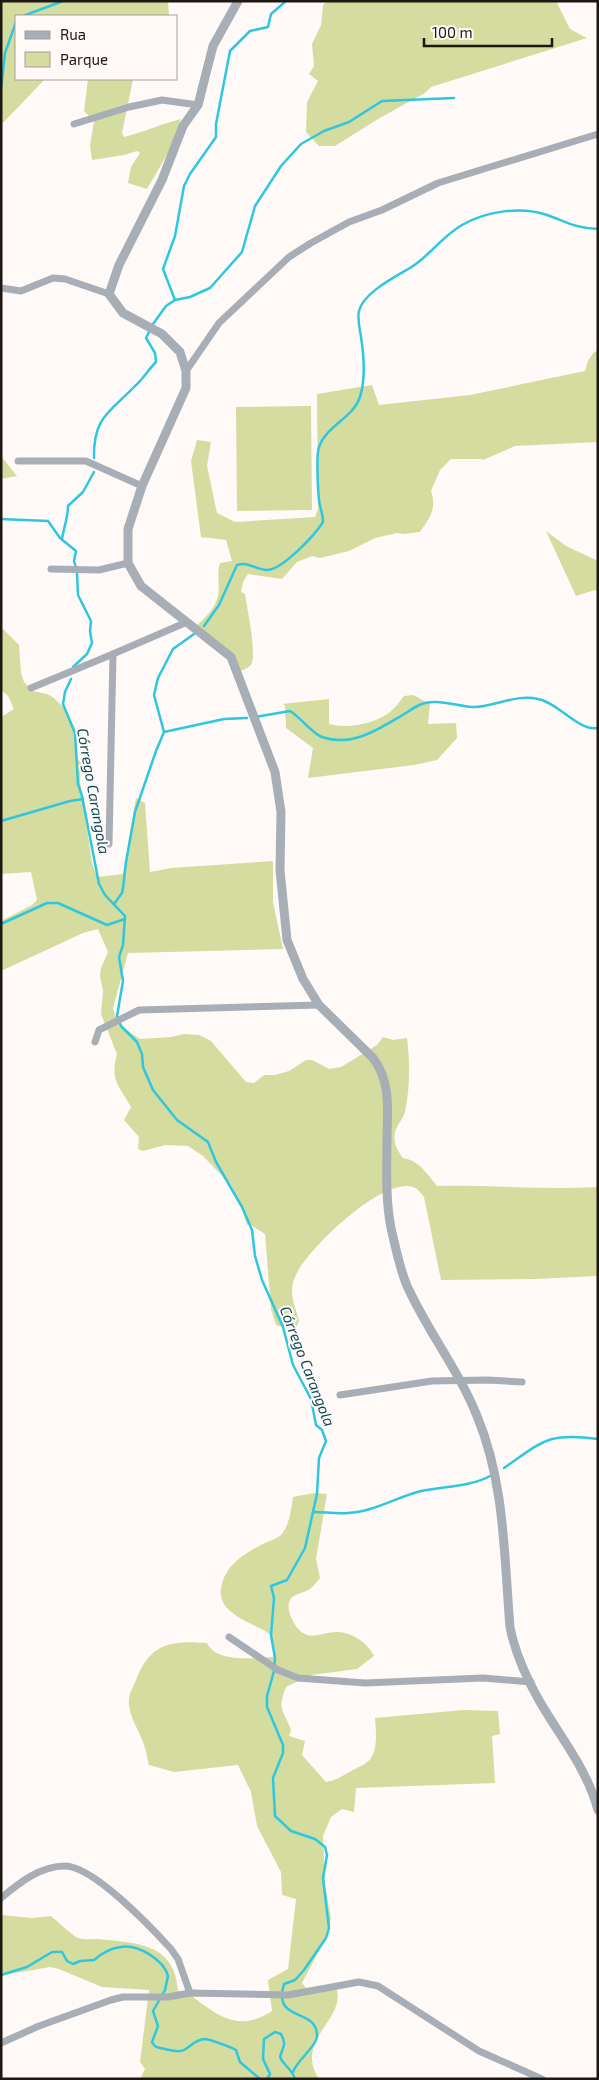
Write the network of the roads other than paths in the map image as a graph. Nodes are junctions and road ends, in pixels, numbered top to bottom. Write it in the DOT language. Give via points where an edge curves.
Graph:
graph roads {
  1 [pos="238,1"];
  2 [pos="198,105"];
  3 [pos="74,124"];
  4 [pos="598,134"];
  5 [pos="1,288"];
  6 [pos="109,294"];
  7 [pos="186,371"];
  8 [pos="18,461"];
  9 [pos="142,486"];
  10 [pos="128,564"];
  11 [pos="51,569"];
  12 [pos="187,622"];
  13 [pos="113,654"];
  14 [pos="31,688"];
  15 [pos="110,844"];
  16 [pos="319,1005"];
  17 [pos="95,1042"];
  18 [pos="460,1381"];
  19 [pos="522,1382"];
  20 [pos="340,1395"];
  21 [pos="229,1637"];
  22 [pos="531,1682"];
  23 [pos="598,1810"];
  24 [pos="1,1898"];
  25 [pos="190,1993"];
  26 [pos="1,2044"];
  27 [pos="542,2079"];
  1 -- 2 [label="street" via="213,46"];
  2 -- 3 [label="street" via="162,100"];
  2 -- 6 [label="street" via="183,126 162,180 119,265"];
  4 -- 7 [label="street" via="438,183 349,222 311,243 289,257 219,323"];
  5 -- 6 [label="street" via="21,291 53,278"];
  6 -- 7 [label="street" via="123,313 162,334 180,352"];
  7 -- 9 [label="street" via="186,388"];
  8 -- 9 [label="street" via="86,460"];
  9 -- 10 [label="street" via="128,529"];
  10 -- 11 [label="street" via="99,570"];
  10 -- 12 [label="street" via="141,586"];
  12 -- 13 [label="street"];
  12 -- 16 [label="street" via="231,657 275,772 282,812 280,870 287,940 303,979"];
  13 -- 14 [label="street"];
  13 -- 15 [label="street"];
  16 -- 17 [label="street" via="139,1010 99,1030"];
  16 -- 18 [label="street" via="380,1067 388,1115 388,1200 394,1244 407,1288"];
  18 -- 19 [label="street"];
  18 -- 20 [label="street" via="401,1385"];
  18 -- 22 [label="street" via="477,1415 493,1465 501,1510 510,1628 514,1647"];
  21 -- 22 [label="street" via="278,1670 298,1678 365,1683 475,1678"];
  22 -- 23 [label="street" via="590,1784"];
  24 -- 25 [label="street" via="28,1877 46,1869 63,1865 84,1870 171,1949"];
  25 -- 26 [label="street" via="111,2000 39,2026"];
  25 -- 27 [label="street" via="288,1995 368,1983 479,2051"];
}
